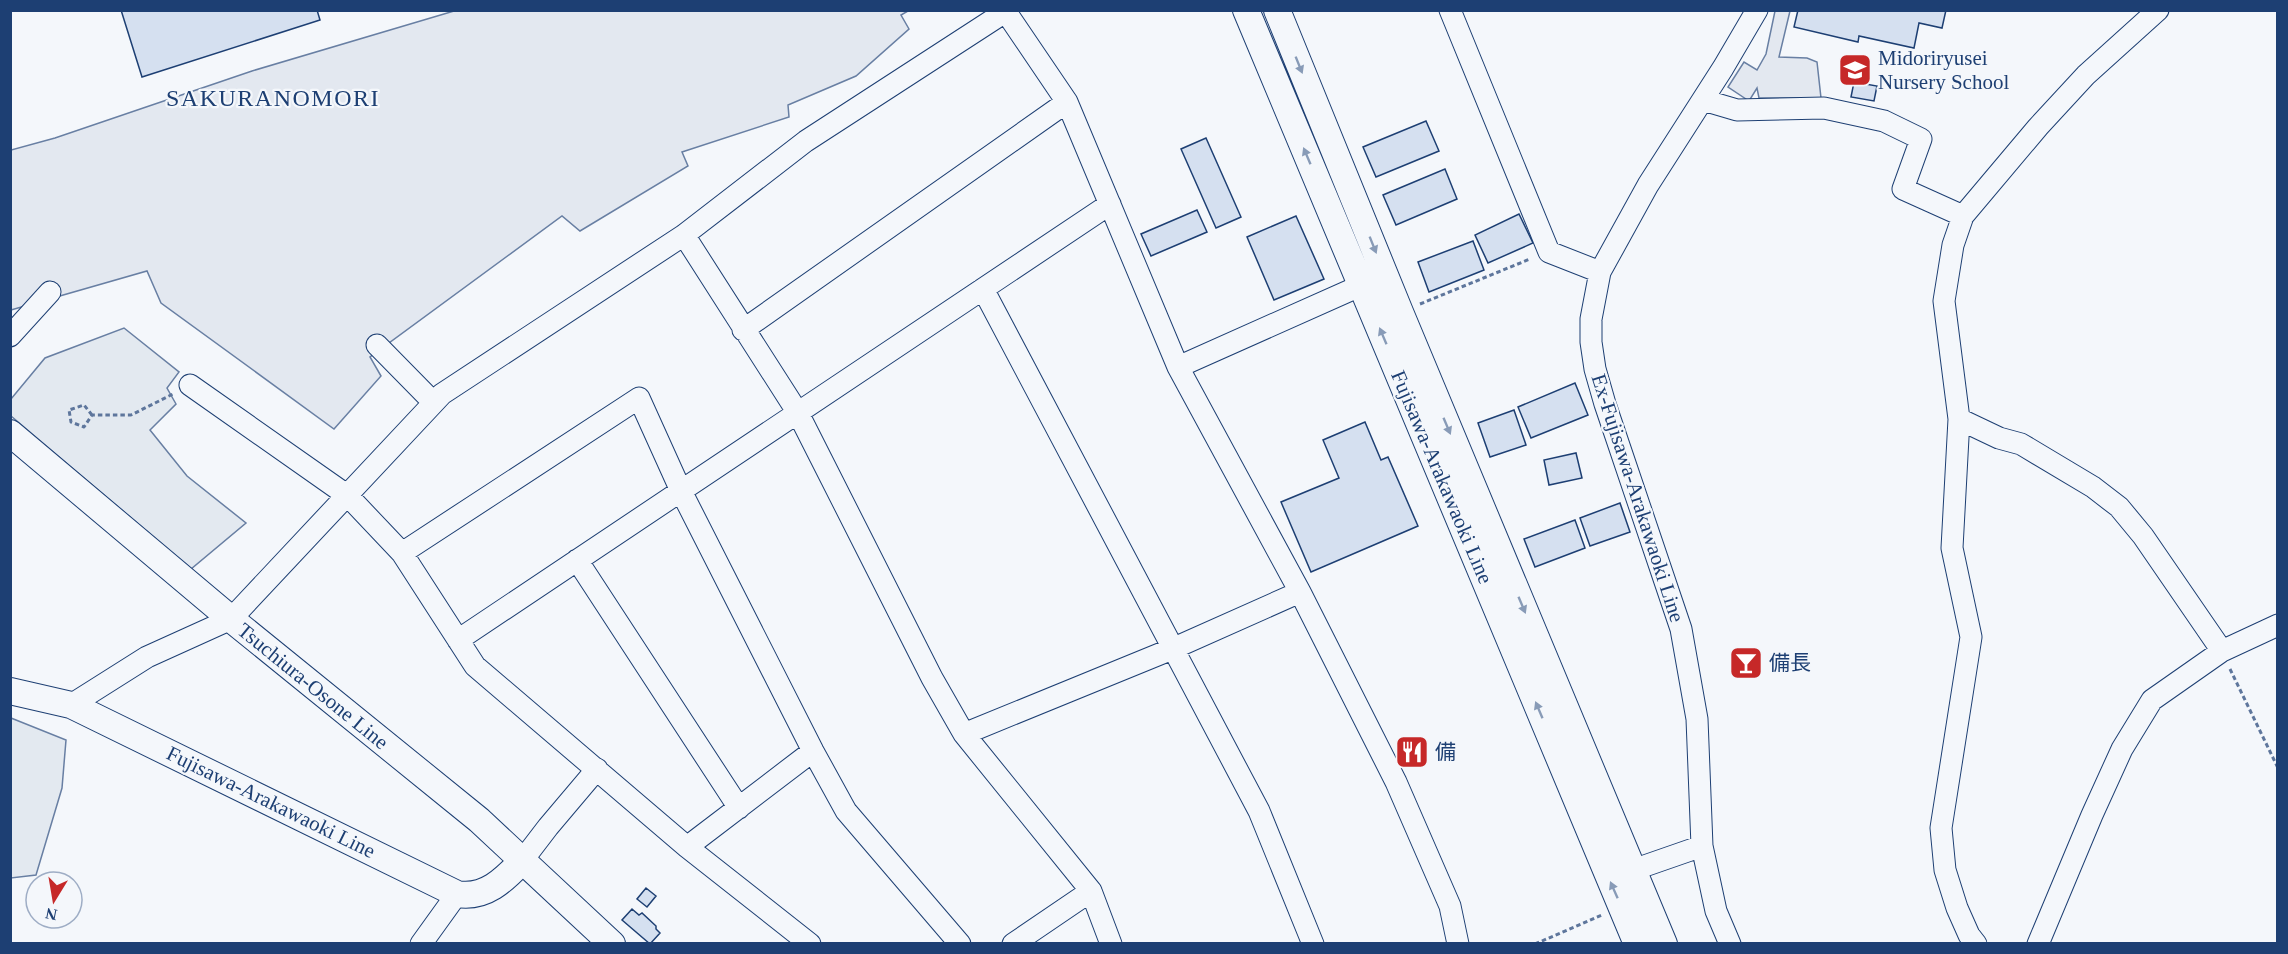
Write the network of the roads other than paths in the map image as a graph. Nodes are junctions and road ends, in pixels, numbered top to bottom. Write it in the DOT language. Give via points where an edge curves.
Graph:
graph roads {
  1 [pos="1246,10"];
  2 [pos="1277,10"];
  3 [pos="1450,10"];
  4 [pos="1756,10"];
  5 [pos="2158,10"];
  6 [pos="1007,11"];
  7 [pos="1703,100"];
  8 [pos="1067,102"];
  9 [pos="1110,204"];
  10 [pos="1963,216"];
  11 [pos="684,235"];
  12 [pos="1600,272"];
  13 [pos="1362,285"];
  14 [pos="983,289"];
  15 [pos="50,292"];
  16 [pos="743,330"];
  17 [pos="10,336"];
  18 [pos="377,345"];
  19 [pos="1178,367"];
  20 [pos="190,386"];
  21 [pos="433,402"];
  22 [pos="798,412"];
  23 [pos="1959,418"];
  24 [pos="10,433"];
  25 [pos="681,491"];
  26 [pos="348,496"];
  27 [pos="402,553"];
  28 [pos="577,560"];
  29 [pos="1300,592"];
  30 [pos="231,619"];
  31 [pos="2277,625"];
  32 [pos="458,640"];
  33 [pos="1172,649"];
  34 [pos="2222,651"];
  35 [pos="10,691"];
  36 [pos="71,705"];
  37 [pos="964,734"];
  38 [pos="813,751"];
  39 [pos="597,769"];
  40 [pos="739,808"];
  41 [pos="1702,846"];
  42 [pos="687,847"];
  43 [pos="522,861"];
  44 [pos="1633,870"];
  45 [pos="1091,891"];
  46 [pos="457,894"];
  47 [pos="421,944"];
  48 [pos="612,944"];
  49 [pos="810,944"];
  50 [pos="960,944"];
  51 [pos="1013,944"];
  52 [pos="1112,944"];
  53 [pos="1313,944"];
  54 [pos="1458,944"];
  55 [pos="1637,944"];
  56 [pos="1664,944"];
  57 [pos="1730,944"];
  58 [pos="1976,944"];
  59 [pos="2038,944"];
  13 -- 1 [label="main road, Fujisawa-Arakawaoki Line, one-way"];
  2 -- 44 [label="main road, Fujisawa-Arakawaoki Line, one-way"];
  3 -- 12 [label="street" via="1549,252"];
  4 -- 7 [label="street, Ex-Fujisawa-Arakawaoki Line"];
  5 -- 10 [label="street" via="2086,75"];
  6 -- 8 [label="street"];
  6 -- 11 [label="street" via="806,141"];
  7 -- 10 [label="street" via="1737,110 1824,108 1884,122 1921,139 1904,189"];
  7 -- 12 [label="street, Ex-Fujisawa-Arakawaoki Line" via="1648,185"];
  8 -- 9 [label="street"];
  8 -- 16 [label="street"];
  9 -- 14 [label="street"];
  9 -- 19 [label="street"];
  10 -- 23 [label="street" via="1953,245 1944,301"];
  11 -- 16 [label="street"];
  11 -- 21 [label="street"];
  12 -- 41 [label="street, Ex-Fujisawa-Arakawaoki Line" via="1591,319 1595,369 1681,629 1697,719"];
  13 -- 19 [label="street"];
  55 -- 13 [label="main road, Fujisawa-Arakawaoki Line, one-way"];
  14 -- 22 [label="street"];
  14 -- 33 [label="street"];
  15 -- 17 [label="street"];
  16 -- 22 [label="street"];
  18 -- 21 [label="street"];
  19 -- 29 [label="street"];
  20 -- 26 [label="street"];
  21 -- 26 [label="street"];
  22 -- 25 [label="street"];
  22 -- 37 [label="street"];
  23 -- 34 [label="street" via="2021,444 2119,507"];
  23 -- 58 [label="street" via="1952,548 1971,637 1941,828 1945,870 1957,908"];
  24 -- 30 [label="main road, Tsuchiura-Osone Line"];
  25 -- 27 [label="street" via="639,398"];
  25 -- 28 [label="street"];
  25 -- 38 [label="street"];
  26 -- 27 [label="street"];
  26 -- 30 [label="street"];
  27 -- 32 [label="street"];
  28 -- 32 [label="street"];
  28 -- 40 [label="street"];
  29 -- 33 [label="street"];
  29 -- 54 [label="street" via="1396,782 1450,906"];
  30 -- 36 [label="street" via="147,657"];
  30 -- 43 [label="main road, Tsuchiura-Osone Line" via="479,820"];
  31 -- 34 [label="street"];
  32 -- 39 [label="street" via="475,666"];
  33 -- 37 [label="street"];
  33 -- 53 [label="street" via="1259,811"];
  34 -- 59 [label="street" via="2152,700 2122,749"];
  35 -- 36 [label="main road, Fujisawa-Arakawaoki Line"];
  36 -- 46 [label="main road, Fujisawa-Arakawaoki Line"];
  37 -- 45 [label="street"];
  38 -- 40 [label="street"];
  38 -- 50 [label="street" via="846,811"];
  39 -- 42 [label="street"];
  39 -- 43 [label="street"];
  40 -- 42 [label="street"];
  41 -- 44 [label="street"];
  41 -- 57 [label="street, Ex-Fujisawa-Arakawaoki Line" via="1716,911"];
  42 -- 49 [label="street"];
  43 -- 46 [label="main road" via="491,888 468,896"];
  43 -- 48 [label="main road, Tsuchiura-Osone Line"];
  44 -- 56 [label="main road, Fujisawa-Arakawaoki Line"];
  45 -- 51 [label="street"];
  45 -- 52 [label="street"];
  46 -- 47 [label="street"];
}
